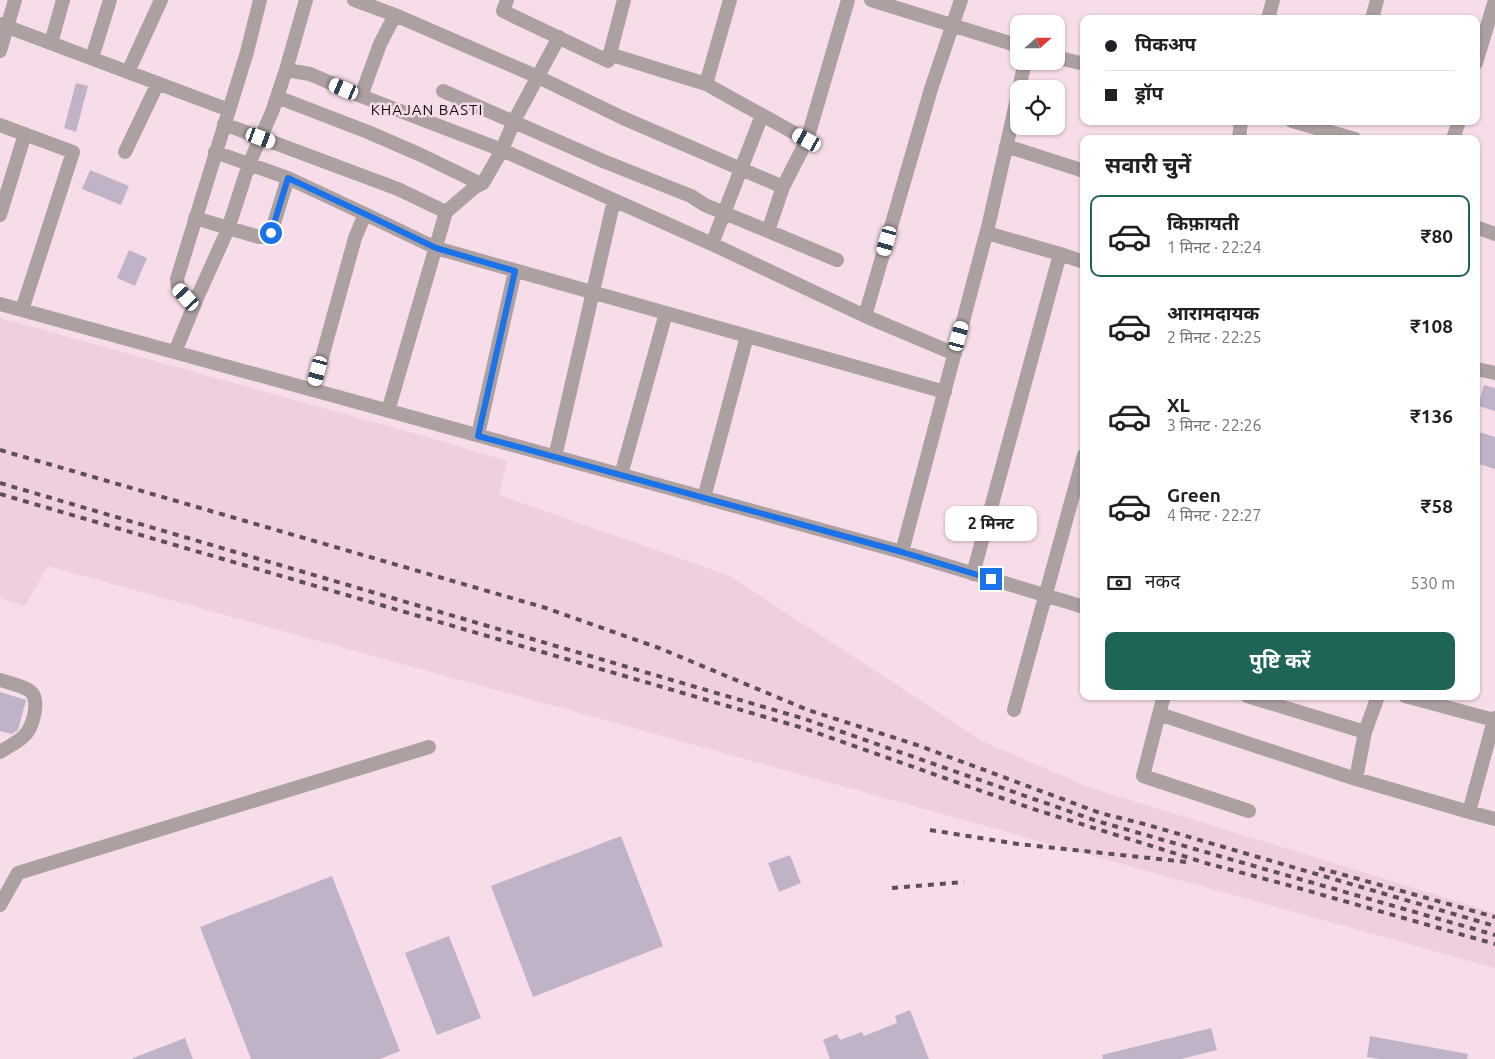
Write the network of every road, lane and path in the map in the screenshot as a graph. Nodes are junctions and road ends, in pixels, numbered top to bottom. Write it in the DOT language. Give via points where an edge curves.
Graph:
graph roads {
  1 [pos="15,0"];
  2 [pos="63,0"];
  3 [pos="110,0"];
  4 [pos="160,0"];
  5 [pos="260,0"];
  6 [pos="306,0"];
  7 [pos="354,0"];
  8 [pos="507,0"];
  9 [pos="624,0"];
  10 [pos="730,0"];
  11 [pos="848,0"];
  12 [pos="871,0"];
  13 [pos="961,0"];
  14 [pos="1273,0"];
  15 [pos="1377,0"];
  16 [pos="1495,0"];
  17 [pos="395,15"];
  18 [pos="1269,15"];
  19 [pos="1373,15"];
  20 [pos="4,25"];
  21 [pos="953,26"];
  22 [pos="559,37"];
  23 [pos="51,43"];
  24 [pos="1010,43"];
  25 [pos="1480,50"];
  26 [pos="0,51"];
  27 [pos="609,54"];
  28 [pos="92,58"];
  29 [pos="1065,59"];
  30 [pos="1080,63"];
  31 [pos="286,70"];
  32 [pos="128,72"];
  33 [pos="538,77"];
  34 [pos="158,83"];
  35 [pos="706,84"];
  36 [pos="443,91"];
  37 [pos="361,96"];
  38 [pos="277,97"];
  39 [pos="229,110"];
  40 [pos="762,115"];
  41 [pos="514,121"];
  42 [pos="224,124"];
  43 [pos="0,125"];
  44 [pos="1301,125"];
  45 [pos="1010,128"];
  46 [pos="1340,128"];
  47 [pos="25,134"];
  48 [pos="1320,134"];
  49 [pos="261,138"];
  50 [pos="807,140"];
  51 [pos="1006,146"];
  52 [pos="502,150"];
  53 [pos="125,152"];
  54 [pos="215,152"];
  55 [pos="250,164"];
  56 [pos="742,169"];
  57 [pos="1080,170"];
  58 [pos="288,178"];
  59 [pos="481,184"];
  60 [pos="783,187"];
  61 [pos="614,200"];
  62 [pos="446,212"];
  63 [pos="724,213"];
  64 [pos="365,214"];
  65 [pos="0,215"];
  66 [pos="195,218"];
  67 [pos="1480,228"];
  68 [pos="228,229"];
  69 [pos="768,231"];
  70 [pos="987,233"];
  71 [pos="1495,234"];
  72 [pos="712,244"];
  73 [pos="436,248"];
  74 [pos="1060,254"];
  75 [pos="837,260"];
  76 [pos="1080,261"];
  77 [pos="515,271"];
  78 [pos="593,293"];
  79 [pos="197,298"];
  80 [pos="0,304"];
  81 [pos="22,310"];
  82 [pos="666,313"];
  83 [pos="864,316"];
  84 [pos="746,336"];
  85 [pos="175,352"];
  86 [pos="955,354"];
  87 [pos="1480,370"];
  88 [pos="1495,372"];
  89 [pos="313,390"];
  90 [pos="945,392"];
  91 [pos="388,411"];
  92 [pos="478,436"];
  93 [pos="555,457"];
  94 [pos="1080,469"];
  95 [pos="621,475"];
  96 [pos="704,498"];
  97 [pos="902,552"];
  98 [pos="973,574"];
  99 [pos="1044,595"];
  100 [pos="1080,606"];
  101 [pos="0,680"];
  102 [pos="1163,700"];
  103 [pos="1260,700"];
  104 [pos="1376,700"];
  105 [pos="1421,700"];
  106 [pos="1014,710"];
  107 [pos="1159,714"];
  108 [pos="1495,719"];
  109 [pos="1364,732"];
  110 [pos="429,747"];
  111 [pos="0,752"];
  112 [pos="1356,779"];
  113 [pos="1249,811"];
  114 [pos="1470,812"];
  115 [pos="1495,819"];
  116 [pos="0,905"];
  1 -- 20 [label="street"];
  2 -- 23 [label="street"];
  3 -- 28 [label="street"];
  4 -- 32 [label="street"];
  5 -- 39 [label="street"];
  6 -- 31 [label="street"];
  7 -- 17 [label="street"];
  8 -- 22 [label="street" via="503,11"];
  9 -- 27 [label="street"];
  10 -- 35 [label="street"];
  11 -- 50 [label="street"];
  12 -- 21 [label="street"];
  13 -- 21 [label="street"];
  14 -- 18 [label="street"];
  15 -- 19 [label="street"];
  16 -- 25 [label="street"];
  17 -- 33 [label="street"];
  17 -- 37 [label="street" via="380,44"];
  20 -- 23 [label="street"];
  20 -- 26 [label="street"];
  21 -- 24 [label="street"];
  21 -- 83 [label="street" via="931,89"];
  22 -- 27 [label="street" via="608,61"];
  22 -- 33 [label="street"];
  23 -- 28 [label="street"];
  27 -- 35 [label="street"];
  28 -- 32 [label="street"];
  29 -- 30 [label="street"];
  31 -- 37 [label="street" via="310,74"];
  31 -- 38 [label="street"];
  32 -- 34 [label="street"];
  33 -- 41 [label="street"];
  33 -- 56 [label="street" via="622,118"];
  34 -- 39 [label="street"];
  34 -- 53 [label="street"];
  35 -- 40 [label="street"];
  36 -- 41 [label="street"];
  37 -- 52 [label="street"];
  38 -- 49 [label="street"];
  38 -- 59 [label="street" via="404,147"];
  39 -- 42 [label="street"];
  40 -- 50 [label="street"];
  40 -- 56 [label="street"];
  41 -- 52 [label="street"];
  41 -- 63 [label="street"];
  42 -- 49 [label="street"];
  42 -- 54 [label="street"];
  43 -- 47 [label="street"];
  44 -- 48 [label="street"];
  45 -- 51 [label="street"];
  46 -- 48 [label="street"];
  47 -- 65 [label="street"];
  47 -- 81 [label="street" via="73,152"];
  49 -- 55 [label="street"];
  49 -- 62 [label="street" via="398,189"];
  50 -- 60 [label="street"];
  51 -- 57 [label="street"];
  51 -- 70 [label="street"];
  52 -- 59 [label="street"];
  52 -- 61 [label="street"];
  54 -- 55 [label="street"];
  54 -- 66 [label="street"];
  55 -- 58 [label="street"];
  55 -- 68 [label="street"];
  56 -- 60 [label="street"];
  56 -- 63 [label="street"];
  58 -- 64 [label="street"];
  58 -- 68 [label="street" via="271,233 259,237"];
  59 -- 62 [label="street"];
  60 -- 69 [label="street"];
  61 -- 72 [label="street"];
  61 -- 78 [label="street"];
  62 -- 73 [label="street"];
  63 -- 69 [label="street"];
  63 -- 72 [label="street"];
  64 -- 73 [label="street"];
  64 -- 89 [label="street" via="355,238"];
  66 -- 68 [label="street"];
  66 -- 79 [label="street" via="177,279 178,287 186,297"];
  67 -- 71 [label="street"];
  68 -- 79 [label="street"];
  69 -- 75 [label="street"];
  70 -- 74 [label="street"];
  70 -- 86 [label="street"];
  72 -- 83 [label="street"];
  73 -- 77 [label="street"];
  73 -- 91 [label="street"];
  74 -- 76 [label="street"];
  74 -- 98 [label="street"];
  77 -- 78 [label="street"];
  77 -- 92 [label="street"];
  78 -- 82 [label="street"];
  78 -- 93 [label="street"];
  79 -- 85 [label="street"];
  80 -- 81 [label="street"];
  81 -- 85 [label="street"];
  82 -- 84 [label="street"];
  82 -- 95 [label="street"];
  83 -- 86 [label="street"];
  84 -- 90 [label="street"];
  84 -- 96 [label="street"];
  85 -- 89 [label="street"];
  86 -- 90 [label="street"];
  87 -- 88 [label="street"];
  89 -- 91 [label="street"];
  90 -- 97 [label="street"];
  91 -- 92 [label="street"];
  92 -- 93 [label="street"];
  93 -- 95 [label="street"];
  94 -- 99 [label="street"];
  95 -- 96 [label="street"];
  96 -- 97 [label="street"];
  97 -- 98 [label="street"];
  98 -- 99 [label="street"];
  99 -- 100 [label="street"];
  99 -- 106 [label="street"];
  101 -- 111 [label="street" via="30,691 35,698 35,708 31,728"];
  102 -- 107 [label="street"];
  103 -- 109 [label="street"];
  104 -- 109 [label="street"];
  105 -- 108 [label="street"];
  107 -- 112 [label="street"];
  107 -- 113 [label="street" via="1143,776"];
  108 -- 114 [label="street"];
  109 -- 112 [label="street"];
  110 -- 116 [label="street" via="18,873"];
  112 -- 114 [label="street"];
  114 -- 115 [label="street"];
}
